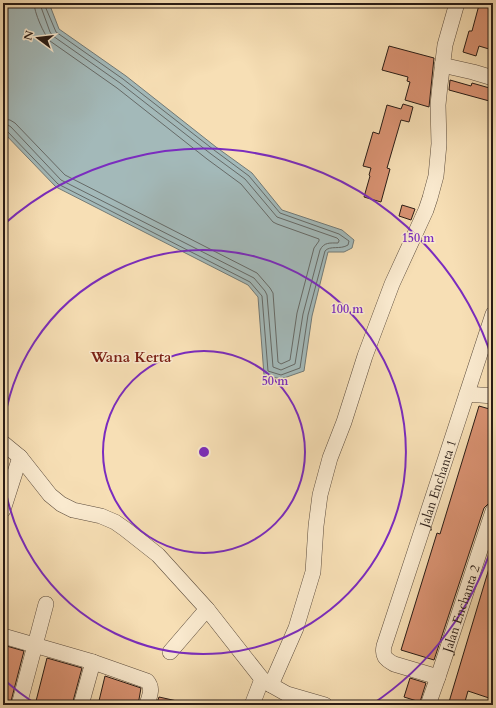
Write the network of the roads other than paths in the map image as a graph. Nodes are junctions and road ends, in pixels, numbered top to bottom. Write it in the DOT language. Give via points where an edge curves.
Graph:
graph roads {
  1 [pos="457,3"];
  2 [pos="442,65"];
  3 [pos="493,78"];
  4 [pos="493,314"];
  5 [pos="467,394"];
  6 [pos="493,396"];
  7 [pos="3,443"];
  8 [pos="20,457"];
  9 [pos="3,510"];
  10 [pos="493,511"];
  11 [pos="46,604"];
  12 [pos="207,609"];
  13 [pos="3,636"];
  14 [pos="35,646"];
  15 [pos="170,652"];
  16 [pos="93,662"];
  17 [pos="438,677"];
  18 [pos="266,682"];
  19 [pos="19,705"];
  20 [pos="81,705"];
  21 [pos="147,705"];
  22 [pos="252,705"];
  23 [pos="325,705"];
  24 [pos="428,705"];
  1 -- 2 [label="street"];
  2 -- 3 [label="street"];
  2 -- 18 [label="street" via="438,105 439,144 436,176 430,198 392,284 330,458 320,495 313,572 296,628"];
  4 -- 5 [label="street, Jalan Enchanta 1"];
  5 -- 6 [label="street"];
  5 -- 17 [label="street, Jalan Enchanta 1" via="383,652 388,661 394,664"];
  7 -- 8 [label="street"];
  8 -- 9 [label="street"];
  8 -- 12 [label="street" via="50,495 61,504 116,522 158,555"];
  10 -- 17 [label="street, Jalan Enchanta 2"];
  11 -- 14 [label="street"];
  12 -- 15 [label="street"];
  12 -- 18 [label="street"];
  13 -- 14 [label="street"];
  14 -- 16 [label="street"];
  14 -- 19 [label="street"];
  16 -- 20 [label="street"];
  16 -- 21 [label="street" via="147,681 151,689"];
  17 -- 24 [label="street, Jalan Enchanta 2"];
  18 -- 22 [label="street"];
  18 -- 23 [label="street" via="287,694"];
}
